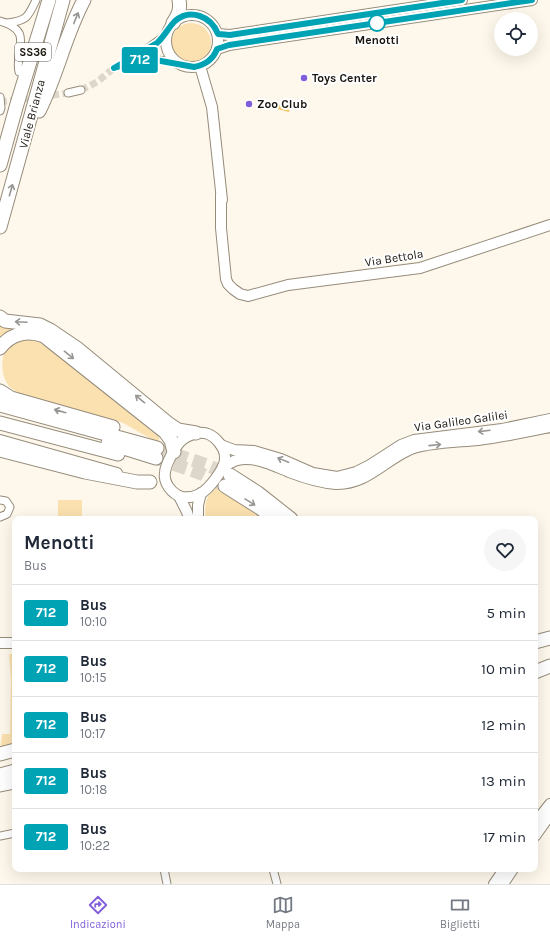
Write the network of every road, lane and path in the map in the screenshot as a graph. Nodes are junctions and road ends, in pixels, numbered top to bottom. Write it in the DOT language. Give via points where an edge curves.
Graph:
graph roads {
  1 [pos="36,0"];
  2 [pos="40,0"];
  3 [pos="49,0"];
  4 [pos="63,0"];
  5 [pos="70,0"];
  6 [pos="84,0"];
  7 [pos="179,0"];
  8 [pos="462,0"];
  9 [pos="532,0"];
  10 [pos="4,22"];
  11 [pos="170,27"];
  12 [pos="218,34"];
  13 [pos="148,48"];
  14 [pos="217,49"];
  15 [pos="46,59"];
  16 [pos="150,59"];
  17 [pos="179,64"];
  18 [pos="200,66"];
  19 [pos="19,72"];
  20 [pos="81,90"];
  21 [pos="68,93"];
  22 [pos="0,97"];
  23 [pos="17,104"];
  24 [pos="0,111"];
  25 [pos="26,136"];
  26 [pos="0,165"];
  27 [pos="550,225"];
  28 [pos="0,227"];
  29 [pos="0,317"];
  30 [pos="0,348"];
  31 [pos="0,381"];
  32 [pos="0,391"];
  33 [pos="30,403"];
  34 [pos="0,405"];
  35 [pos="0,413"];
  36 [pos="550,419"];
  37 [pos="0,423"];
  38 [pos="550,427"];
  39 [pos="196,433"];
  40 [pos="0,440"];
  41 [pos="221,445"];
  42 [pos="0,450"];
  43 [pos="152,452"];
  44 [pos="174,452"];
  45 [pos="165,471"];
  46 [pos="226,476"];
  47 [pos="145,481"];
  48 [pos="175,493"];
  49 [pos="201,494"];
  50 [pos="0,500"];
  51 [pos="188,516"];
  52 [pos="198,516"];
  53 [pos="270,516"];
  54 [pos="287,516"];
  55 [pos="0,517"];
  56 [pos="550,638"];
  57 [pos="538,641"];
  58 [pos="0,643"];
  59 [pos="12,643"];
  60 [pos="550,644"];
  61 [pos="538,646"];
  62 [pos="550,658"];
  63 [pos="538,660"];
  64 [pos="550,666"];
  65 [pos="538,671"];
  66 [pos="12,751"];
  67 [pos="0,754"];
  68 [pos="12,759"];
  69 [pos="0,762"];
  70 [pos="12,772"];
  71 [pos="0,775"];
  72 [pos="12,783"];
  73 [pos="0,786"];
  74 [pos="550,804"];
  75 [pos="538,819"];
  76 [pos="548,819"];
  77 [pos="538,832"];
  78 [pos="12,833"];
  79 [pos="0,836"];
  80 [pos="165,872"];
  81 [pos="274,872"];
  82 [pos="502,872"];
  83 [pos="511,872"];
  84 [pos="167,884"];
  85 [pos="277,884"];
  86 [pos="494,884"];
  87 [pos="503,884"];
  1 -- 10 [label="street" via="26,18 19,22"];
  2 -- 19 [label="highway"];
  3 -- 23 [label="highway, Viale Brianza / SS36"];
  4 -- 15 [label="highway, Viale Brianza / SS36"];
  5 -- 15 [label="highway" via="62,29"];
  25 -- 6 [label="highway, one-way" via="46,98"];
  7 -- 11 [label="highway" via="180,9"];
  8 -- 12 [label="street" via="230,35"];
  9 -- 14 [label="street" via="229,45"];
  10 -- 19 [label="street" via="16,30 21,40 17,64"];
  11 -- 12 [label="street" via="186,16 198,15 210,22"];
  11 -- 13 [label="street" via="162,38"];
  11 -- 17 [label="street" via="166,39 167,48"];
  12 -- 14 [label="street"];
  14 -- 18 [label="street" via="211,59"];
  15 -- 25 [label="highway, Viale Brianza / SS36"];
  16 -- 17 [label="street"];
  17 -- 18 [label="street" via="187,67"];
  18 -- 27 [label="street, Via Bettola" via="212,106 230,272 241,289 262,292 288,285 420,268"];
  19 -- 23 [label="highway"];
  20 -- 21 [label="street"];
  22 -- 24 [label="street"];
  23 -- 26 [label="highway, Viale Brianza / SS36"];
  28 -- 25 [label="highway, Viale Brianza / SS36, one-way"];
  39 -- 29 [label="highway, one-way" via="178,430 169,424 78,349 50,330 40,325 5,321"];
  30 -- 44 [label="highway, one-way" via="15,335 26,332 44,336 165,432 171,440"];
  31 -- 33 [label="highway" via="10,391"];
  32 -- 33 [label="highway" via="11,398"];
  43 -- 33 [label="highway, one-way" via="110,426"];
  34 -- 43 [label="highway"];
  35 -- 43 [label="highway"];
  36 -- 41 [label="street, Via Galileo Galilei, one-way" via="502,429 414,440 356,472 337,476 313,473 281,459"];
  37 -- 43 [label="highway" via="113,453 136,456"];
  46 -- 38 [label="street, Via Galileo Galilei, one-way" via="235,460 247,459 261,460 319,481 348,483 368,476 402,453 418,447 504,437"];
  39 -- 41 [label="street" via="208,434"];
  39 -- 44 [label="street" via="181,441"];
  40 -- 47 [label="street"];
  41 -- 46 [label="street" via="226,457"];
  42 -- 47 [label="highway" via="86,472 137,482"];
  44 -- 45 [label="street"];
  45 -- 47 [label="street"];
  45 -- 48 [label="street" via="165,478"];
  46 -- 49 [label="street"];
  46 -- 53 [label="highway, one-way"];
  46 -- 54 [label="highway" via="258,493"];
  47 -- 48 [label="street"];
  48 -- 49 [label="street" via="187,498"];
  48 -- 51 [label="street"];
  49 -- 52 [label="street"];
  50 -- 55 [label="street" via="6,501 10,507 9,512"];
  56 -- 57 [label="highway"];
  58 -- 59 [label="street"];
  60 -- 61 [label="highway"];
  62 -- 63 [label="highway"];
  64 -- 65 [label="highway"];
  66 -- 67 [label="highway"];
  68 -- 69 [label="highway"];
  70 -- 71 [label="highway"];
  72 -- 73 [label="highway"];
  74 -- 75 [label="street"];
  76 -- 77 [label="street"];
  78 -- 79 [label="street"];
  80 -- 84 [label="street"];
  81 -- 85 [label="street"];
  82 -- 86 [label="street"];
  83 -- 87 [label="street"];
}
